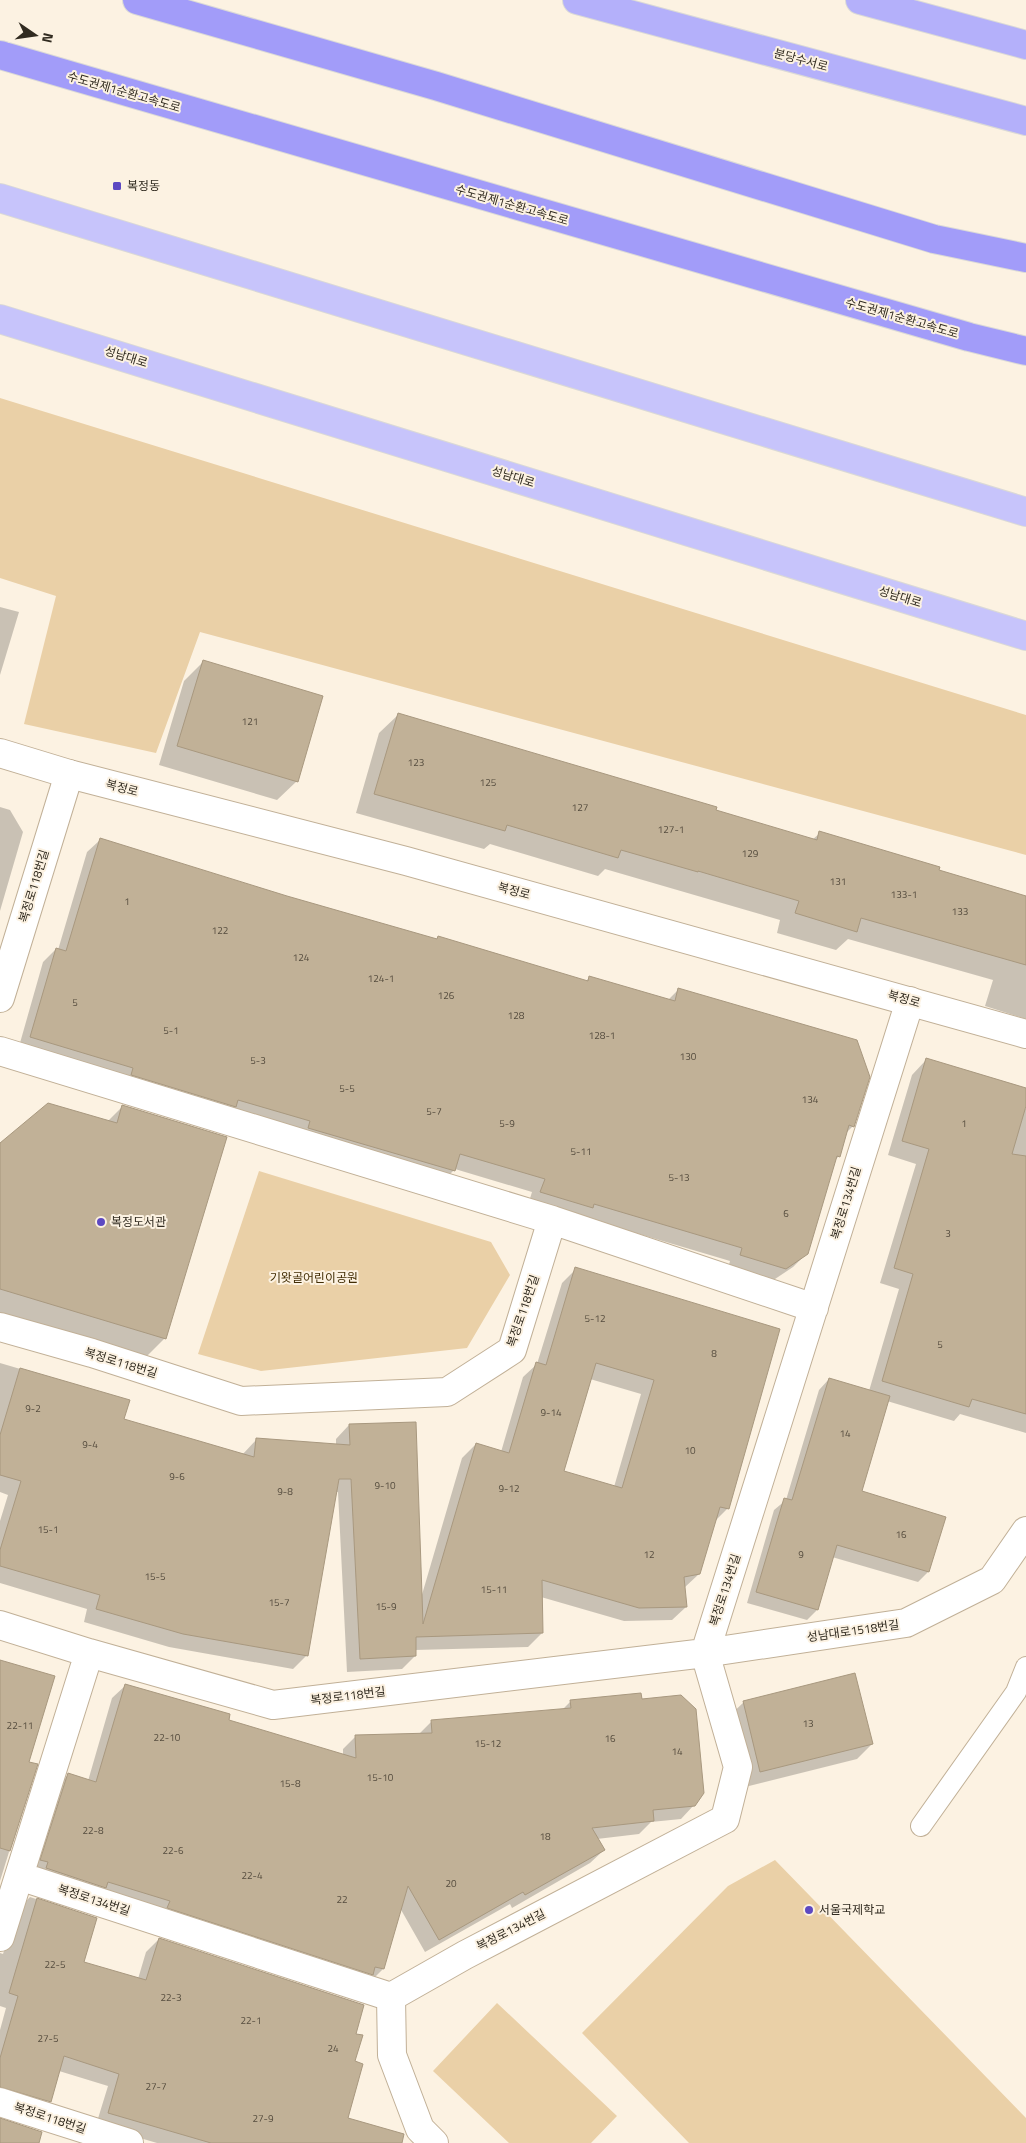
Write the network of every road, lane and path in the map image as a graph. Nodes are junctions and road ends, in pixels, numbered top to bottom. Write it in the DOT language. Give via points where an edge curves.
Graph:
graph roads {
  1 [pos="137,0"];
  2 [pos="577,0"];
  3 [pos="860,0"];
  4 [pos="1026,45"];
  5 [pos="0,56"];
  6 [pos="1026,121"];
  7 [pos="0,198"];
  8 [pos="1026,258"];
  9 [pos="0,318"];
  10 [pos="1026,351"];
  11 [pos="1026,512"];
  12 [pos="1026,636"];
  13 [pos="0,753"];
  14 [pos="69,774"];
  15 [pos="0,998"];
  16 [pos="910,1001"];
  17 [pos="1026,1034"];
  18 [pos="0,1051"];
  19 [pos="552,1220"];
  20 [pos="814,1308"];
  21 [pos="0,1327"];
  22 [pos="1026,1530"];
  23 [pos="0,1625"];
  24 [pos="89,1653"];
  25 [pos="705,1653"];
  26 [pos="1026,1666"];
  27 [pos="921,1826"];
  28 [pos="19,1876"];
  29 [pos="0,1937"];
  30 [pos="391,1997"];
  31 [pos="0,2102"];
  32 [pos="128,2143"];
  33 [pos="434,2143"];
  1 -- 8 [label="highway" via="436,86 934,239"];
  2 -- 6 [label="highway, 분당수서로"];
  3 -- 4 [label="highway"];
  5 -- 10 [label="highway, 수도권제1순환고속도로"];
  7 -- 11 [label="main road"];
  9 -- 12 [label="main road, 성남대로"];
  13 -- 14 [label="street, 복정로"];
  14 -- 15 [label="street, 복정로118번길"];
  14 -- 16 [label="street, 복정로" via="406,862"];
  16 -- 17 [label="street, 복정로"];
  16 -- 20 [label="street, 복정로134번길"];
  18 -- 19 [label="street"];
  19 -- 20 [label="street"];
  19 -- 21 [label="street, 복정로118번길" via="512,1350 447,1392 241,1401"];
  20 -- 25 [label="street, 복정로134번길"];
  22 -- 25 [label="street, 성남대로1518번길" via="992,1580 906,1623"];
  23 -- 24 [label="street, 복정로118번길"];
  24 -- 25 [label="street, 복정로118번길" via="273,1705"];
  24 -- 28 [label="street"];
  25 -- 30 [label="street, 복정로134번길" via="738,1767 726,1820 465,1955"];
  26 -- 27 [label="lane" via="1016,1692"];
  28 -- 29 [label="street"];
  28 -- 30 [label="street, 복정로134번길"];
  30 -- 33 [label="street" via="392,2055 420,2129"];
  31 -- 32 [label="street, 복정로118번길"];
}
